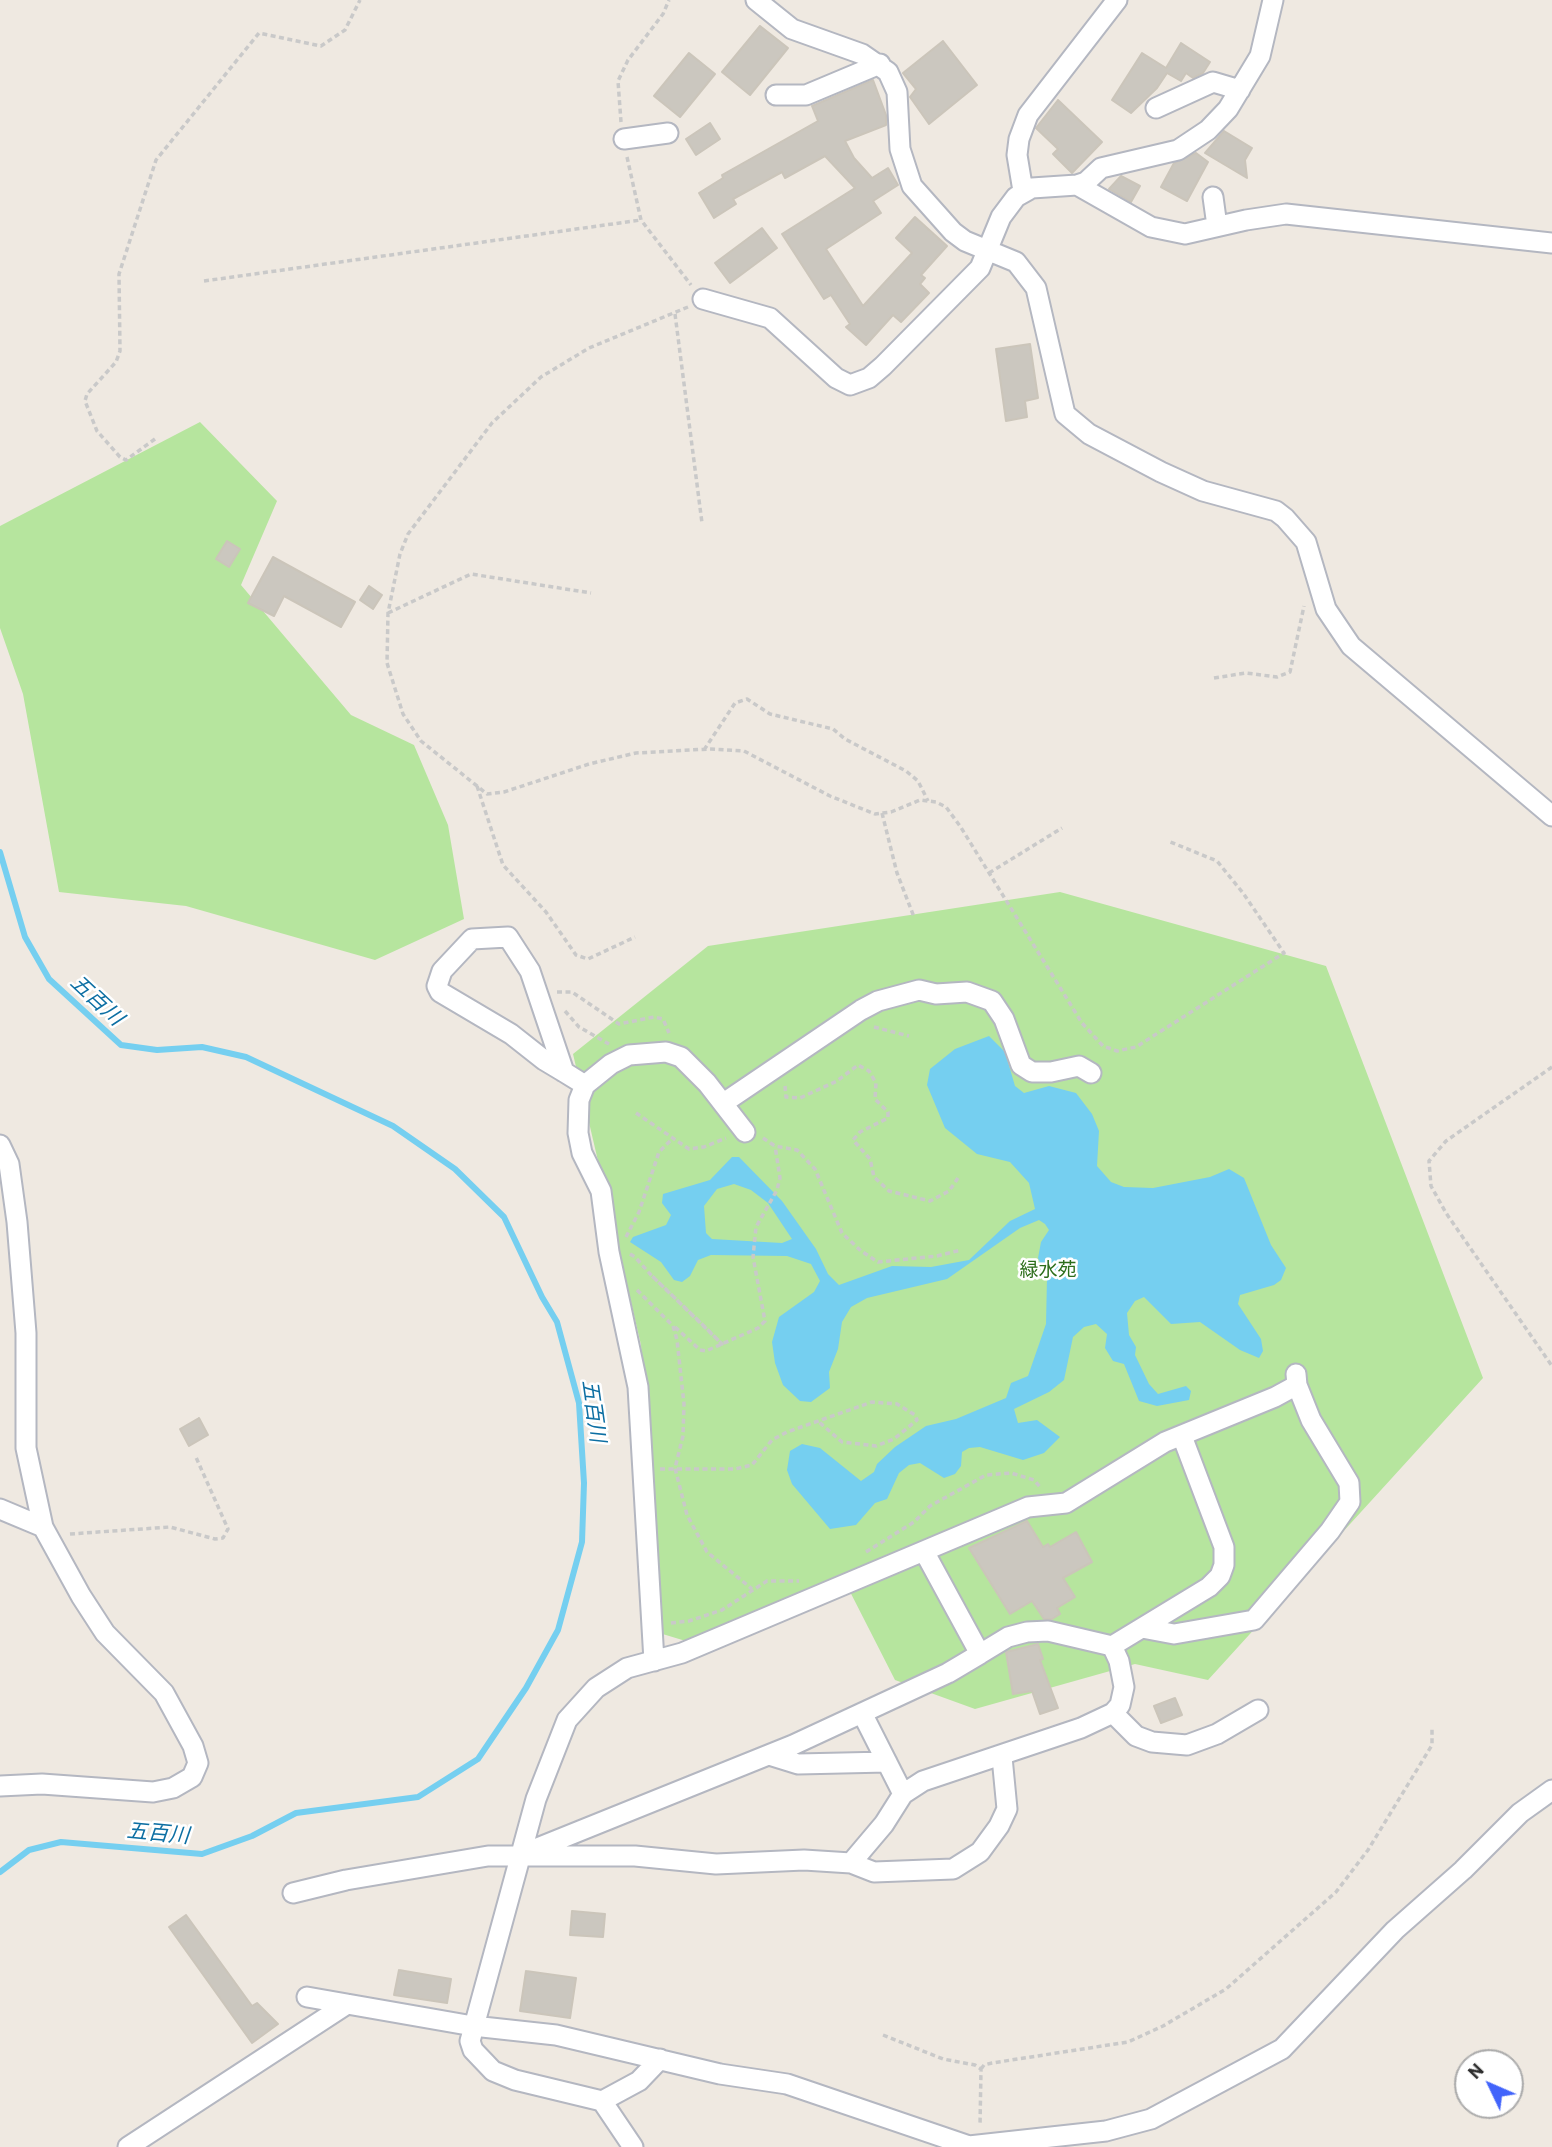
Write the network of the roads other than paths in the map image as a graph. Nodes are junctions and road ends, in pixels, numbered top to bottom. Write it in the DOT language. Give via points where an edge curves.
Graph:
graph roads {
  1 [pos="756,0"];
  2 [pos="1117,0"];
  3 [pos="1273,0"];
  4 [pos="880,64"];
  5 [pos="1240,90"];
  6 [pos="776,95"];
  7 [pos="1156,108"];
  8 [pos="668,133"];
  9 [pos="624,139"];
  10 [pos="1077,185"];
  11 [pos="1023,191"];
  12 [pos="1213,197"];
  13 [pos="1217,226"];
  14 [pos="1552,243"];
  15 [pos="988,249"];
  16 [pos="703,299"];
  17 [pos="1552,816"];
  18 [pos="564,1072"];
  19 [pos="1091,1073"];
  20 [pos="585,1085"];
  21 [pos="725,1102"];
  22 [pos="745,1132"];
  23 [pos="0,1145"];
  24 [pos="1182,1436"];
  25 [pos="0,1509"];
  26 [pos="43,1527"];
  27 [pos="925,1553"];
  28 [pos="1142,1628"];
  29 [pos="1112,1646"];
  30 [pos="980,1654"];
  31 [pos="654,1661"];
  32 [pos="1258,1710"];
  33 [pos="862,1713"];
  34 [pos="1113,1713"];
  35 [pos="769,1755"];
  36 [pos="1002,1757"];
  37 [pos="887,1762"];
  38 [pos="0,1786"];
  39 [pos="1552,1790"];
  40 [pos="903,1794"];
  41 [pos="520,1856"];
  42 [pos="850,1863"];
  43 [pos="293,1893"];
  44 [pos="307,1997"];
  45 [pos="347,2004"];
  46 [pos="473,2026"];
  47 [pos="660,2059"];
  48 [pos="602,2101"];
  49 [pos="972,2146"];
  50 [pos="128,2147"];
  51 [pos="633,2147"];
  1 -- 4 [label="street" via="792,29"];
  2 -- 11 [label="street" via="1028,115 1017,155"];
  3 -- 5 [label="street" via="1260,56"];
  4 -- 6 [label="street" via="806,95"];
  4 -- 15 [label="street" via="894,79 900,149 912,186 953,232"];
  5 -- 7 [label="street" via="1213,82"];
  5 -- 10 [label="street" via="1228,109 1194,142 1161,156 1101,168"];
  8 -- 9 [label="street"];
  10 -- 11 [label="street" via="1048,184"];
  10 -- 13 [label="street" via="1158,230 1185,234"];
  11 -- 15 [label="street" via="1001,217"];
  12 -- 13 [label="street"];
  13 -- 14 [label="street" via="1286,214"];
  15 -- 16 [label="street" via="980,268 883,366 850,385 836,378 770,318"];
  15 -- 17 [label="street" via="1023,268 1036,288 1060,401 1075,425 1171,477 1276,511 1285,518 1306,542 1326,609 1351,646"];
  18 -- 18 [label="street" via="440,992 437,986 442,971 472,939 508,937 542,997"];
  18 -- 20 [label="street"];
  19 -- 21 [label="street" via="1079,1066 1032,1072 1021,1065 1004,1018 992,1001 967,992 919,990 861,1010"];
  20 -- 21 [label="street" via="611,1063 629,1055 671,1054 681,1057"];
  20 -- 31 [label="street" via="579,1100 578,1133 582,1153 601,1191 638,1387"];
  21 -- 22 [label="street"];
  23 -- 26 [label="street" via="9,1164 17,1222 26,1333 26,1448"];
  24 -- 27 [label="street" via="1066,1503 1028,1507"];
  24 -- 28 [label="street" via="1224,1547 1224,1565 1209,1587"];
  24 -- 28 [label="street" via="1275,1398 1296,1379 1311,1420 1349,1483 1350,1502 1254,1620 1174,1634"];
  25 -- 26 [label="street"];
  26 -- 38 [label="street" via="105,1633 164,1693 198,1763 192,1777 153,1792 42,1784"];
  27 -- 30 [label="street"];
  27 -- 31 [label="street"];
  28 -- 29 [label="street"];
  29 -- 30 [label="street" via="1048,1631 1027,1632 1008,1637"];
  29 -- 34 [label="street" via="1124,1688"];
  30 -- 33 [label="street"];
  31 -- 41 [label="street" via="627,1668 596,1688 567,1720"];
  32 -- 34 [label="street" via="1217,1734 1186,1745 1136,1736"];
  33 -- 35 [label="street"];
  33 -- 37 [label="street"];
  34 -- 36 [label="street"];
  35 -- 37 [label="street" via="798,1764"];
  35 -- 41 [label="street"];
  36 -- 40 [label="street" via="923,1781"];
  36 -- 42 [label="street" via="1007,1809 990,1840 962,1866 874,1872"];
  37 -- 40 [label="street"];
  39 -- 49 [label="street" via="1520,1813 1395,1930 1291,2040 1268,2058 1151,2119 1106,2131"];
  40 -- 42 [label="street"];
  41 -- 42 [label="street" via="635,1856 716,1864"];
  41 -- 43 [label="street" via="464,1858"];
  41 -- 46 [label="street"];
  44 -- 45 [label="street"];
  45 -- 46 [label="street"];
  45 -- 50 [label="street"];
  46 -- 47 [label="street" via="556,2035"];
  46 -- 48 [label="street" via="473,2050 493,2071"];
  47 -- 48 [label="street" via="639,2081"];
  47 -- 49 [label="street" via="786,2084"];
  48 -- 51 [label="street"];
}
